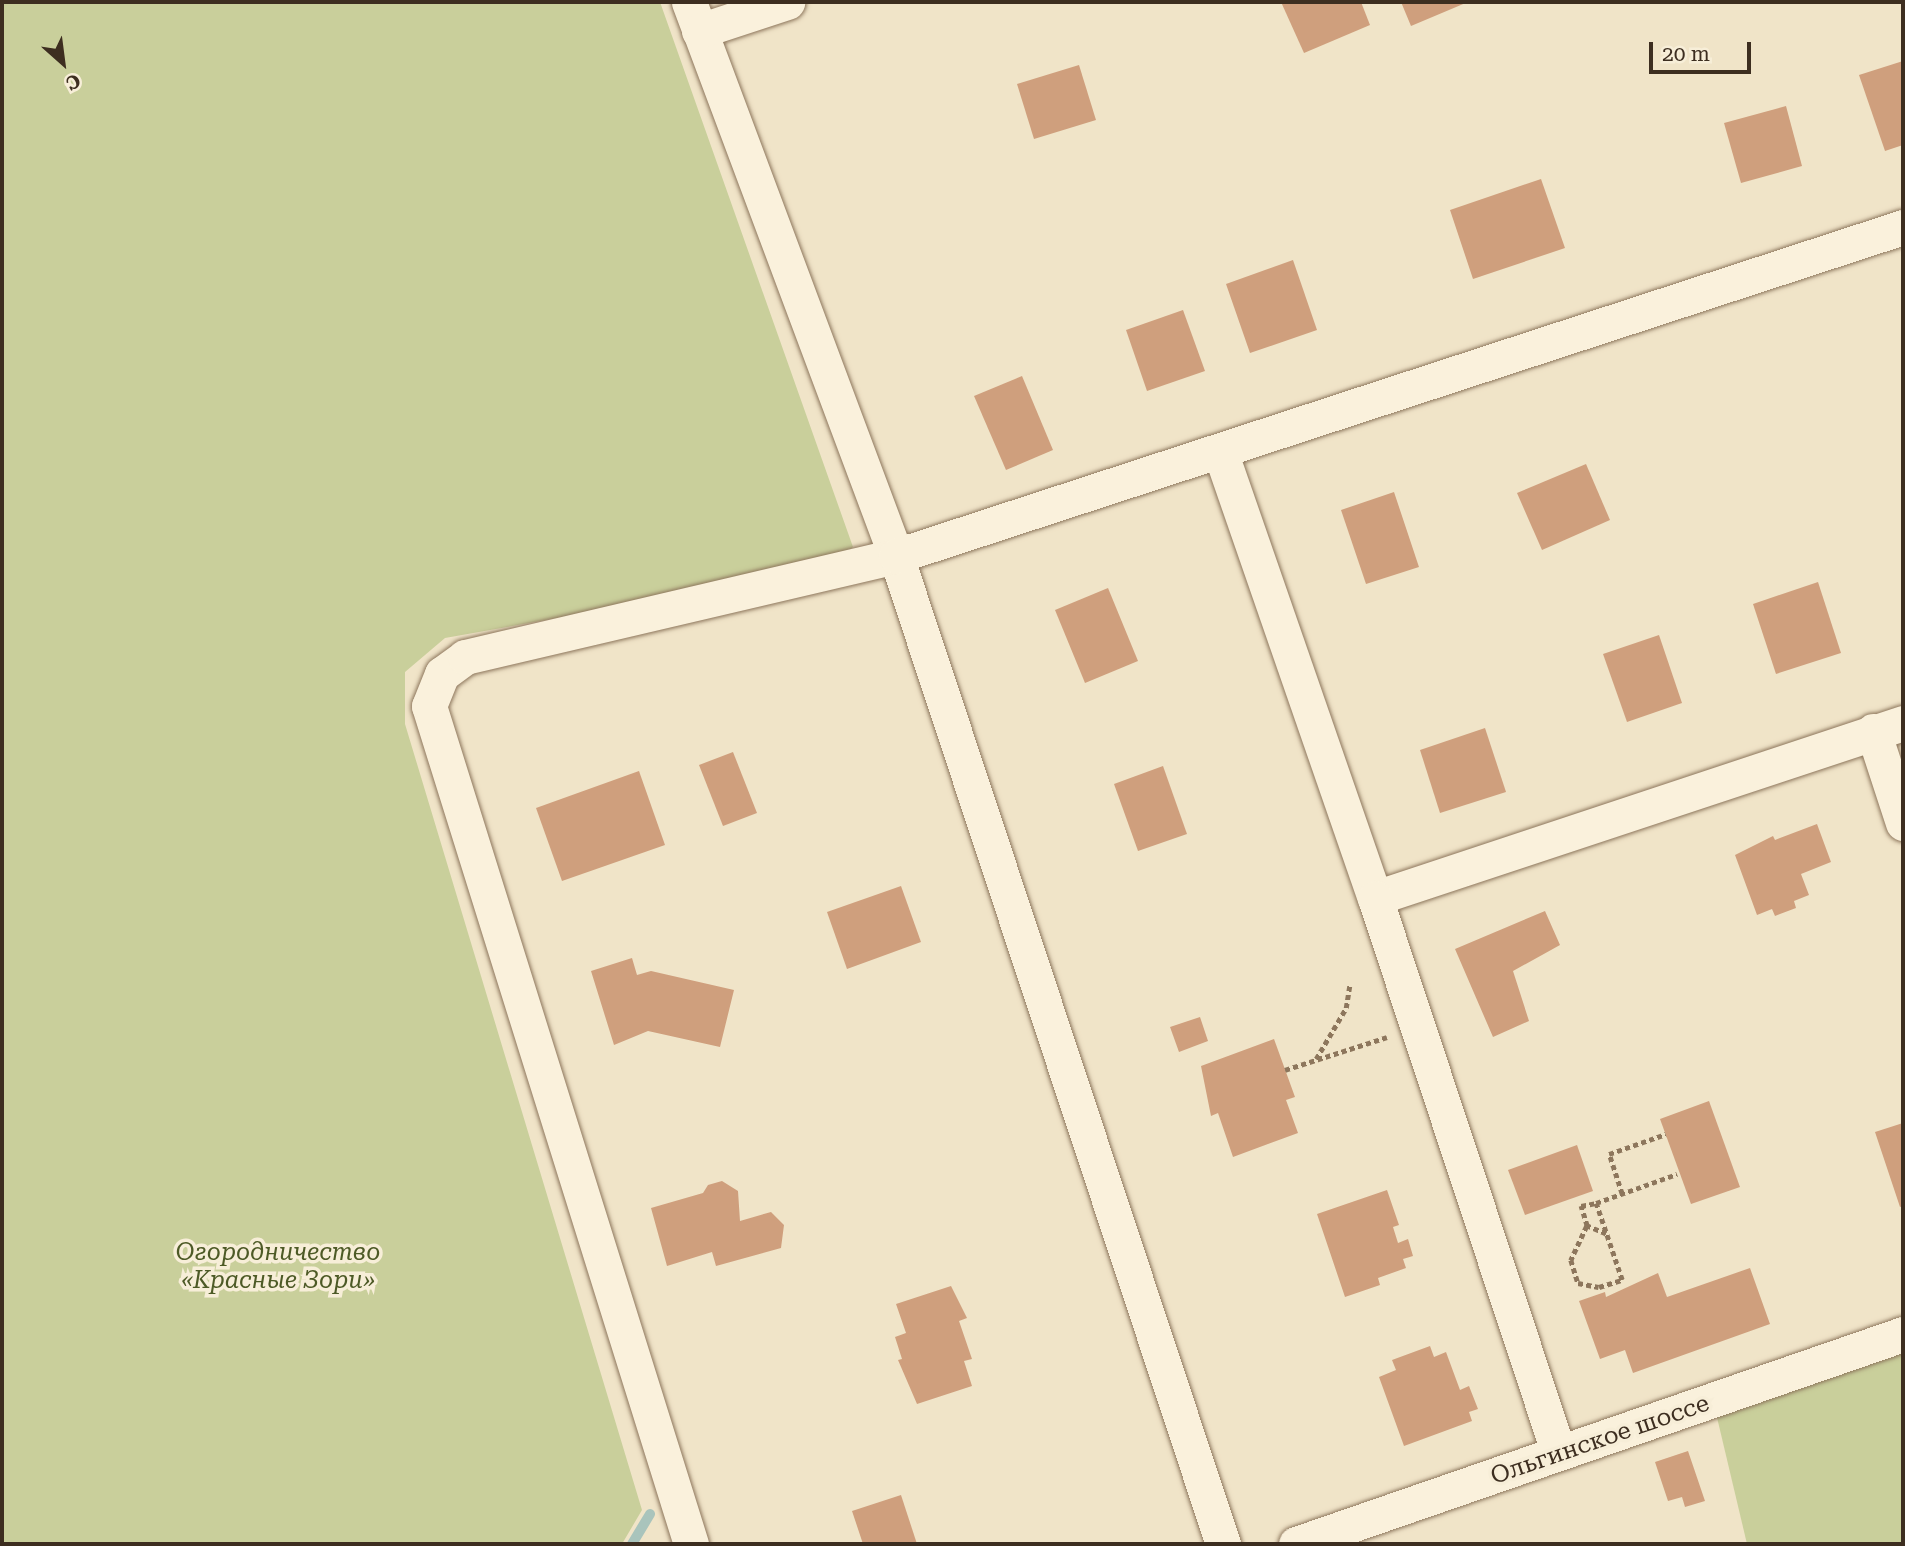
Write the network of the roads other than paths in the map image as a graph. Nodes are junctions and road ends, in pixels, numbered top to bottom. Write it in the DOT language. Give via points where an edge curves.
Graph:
graph roads {
  1 [pos="787,2"];
  2 [pos="694,17"];
  3 [pos="1903,226"];
  4 [pos="1220,451"];
  5 [pos="896,556"];
  6 [pos="1888,727"];
  7 [pos="1903,823"];
  8 [pos="1375,898"];
  9 [pos="1903,1335"];
  10 [pos="1558,1451"];
  11 [pos="691,1544"];
  12 [pos="1223,1544"];
  13 [pos="1297,1544"];
  1 -- 2 [label="street"];
  2 -- 5 [label="street"];
  3 -- 4 [label="street"];
  4 -- 5 [label="street"];
  4 -- 8 [label="street"];
  5 -- 11 [label="street" via="465,656 442,674 429,706"];
  5 -- 12 [label="street"];
  6 -- 7 [label="street"];
  6 -- 8 [label="street"];
  8 -- 10 [label="street"];
  9 -- 10 [label="street"];
  9 -- 13 [label="street, Ольгинское шоссе"];
  10 -- 13 [label="street"];
}
